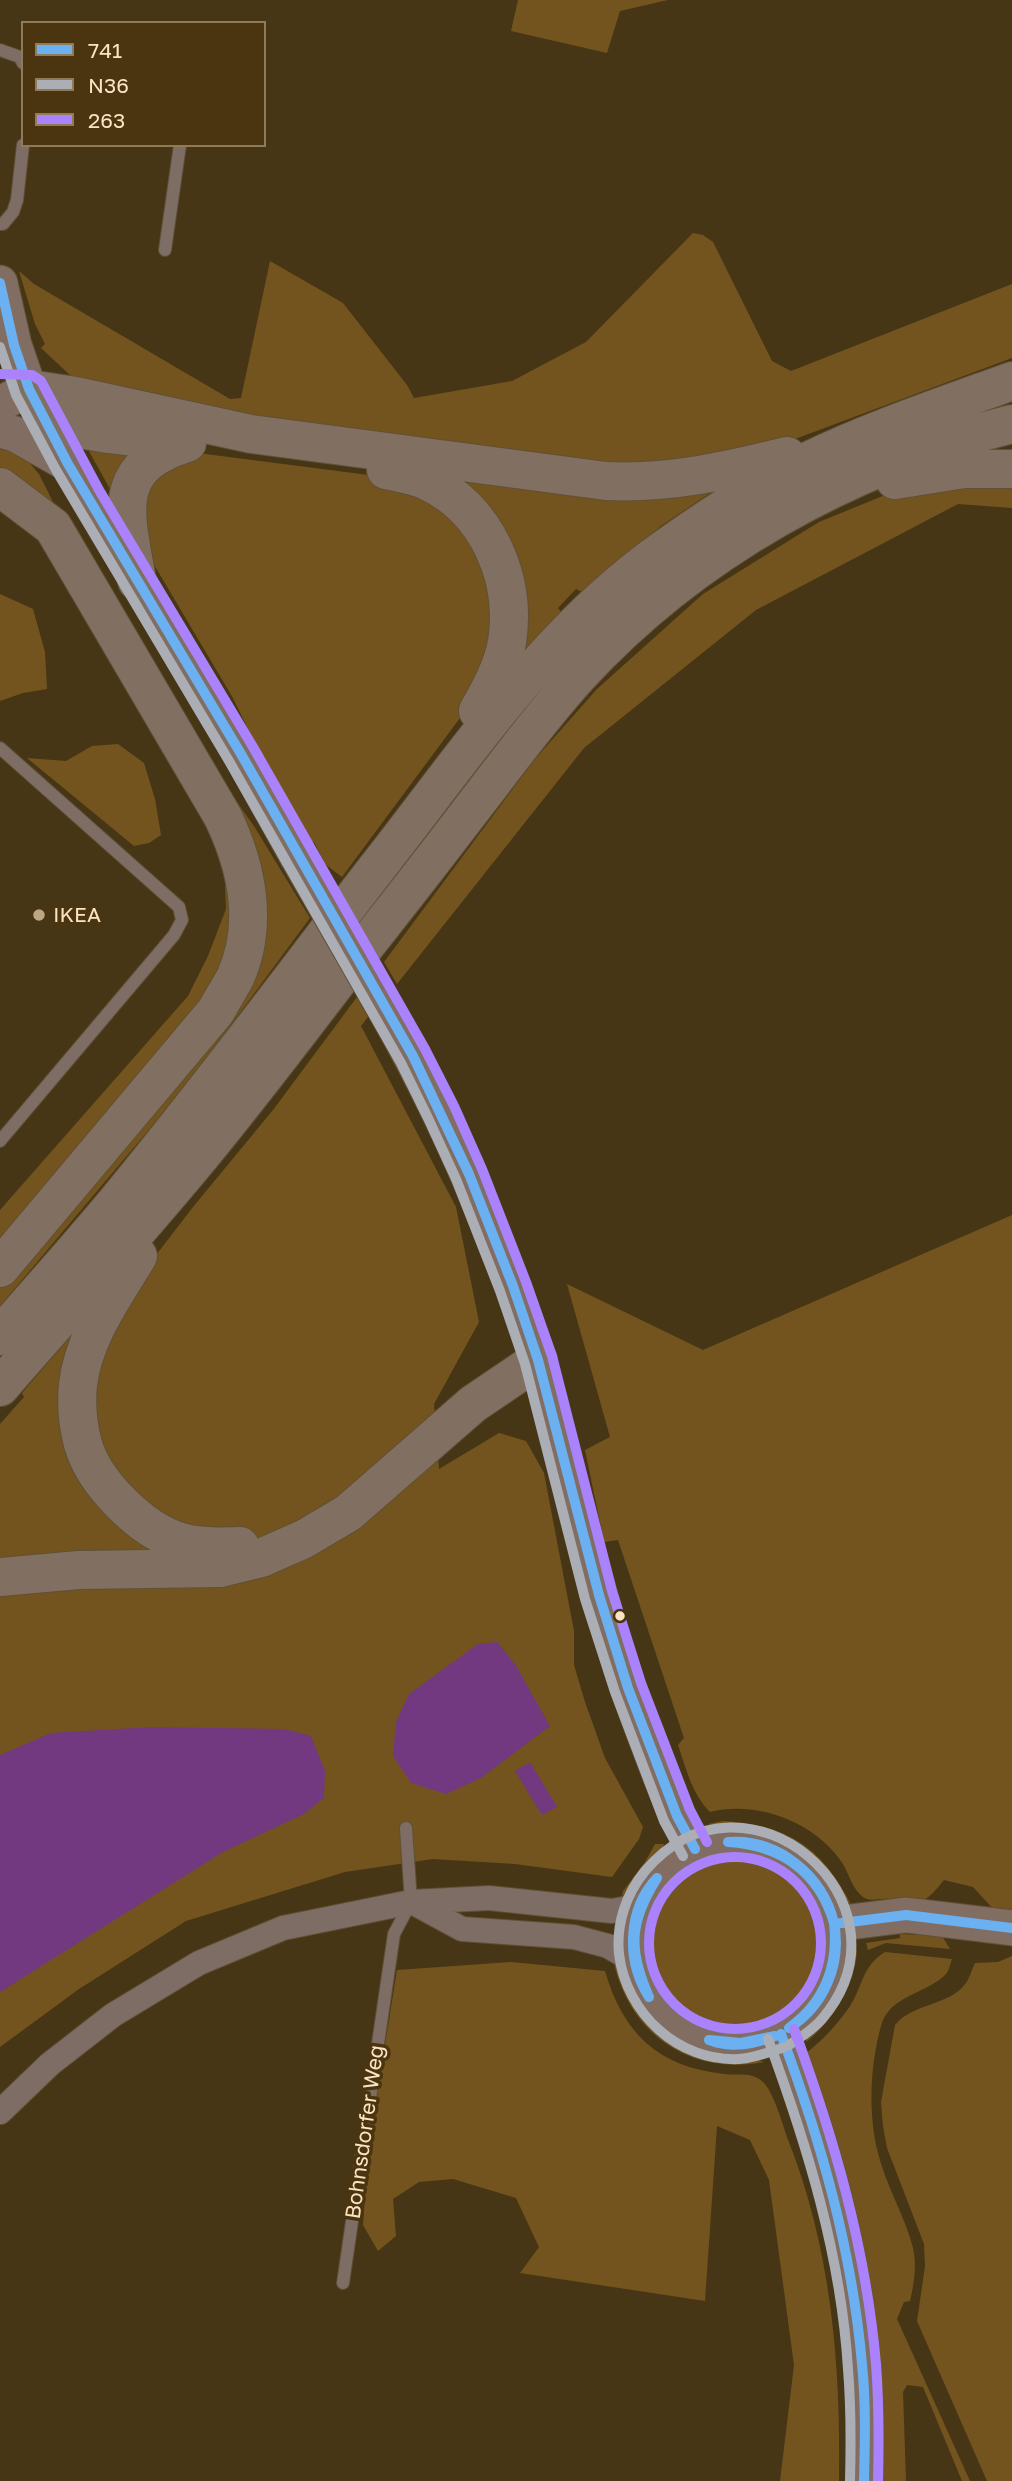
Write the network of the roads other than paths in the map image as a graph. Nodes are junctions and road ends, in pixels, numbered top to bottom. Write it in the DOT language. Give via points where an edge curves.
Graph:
graph roads {
  1 [pos="0,50"];
  2 [pos="21,59"];
  3 [pos="23,147"];
  4 [pos="180,147"];
  5 [pos="0,224"];
  6 [pos="165,250"];
  7 [pos="0,283"];
  8 [pos="1012,381"];
  9 [pos="10,393"];
  10 [pos="47,423"];
  11 [pos="1012,424"];
  12 [pos="0,430"];
  13 [pos="861,439"];
  14 [pos="187,443"];
  15 [pos="68,464"];
  16 [pos="1012,469"];
  17 [pos="0,486"];
  18 [pos="802,504"];
  19 [pos="137,581"];
  20 [pos="0,748"];
  21 [pos="422,810"];
  22 [pos="0,1141"];
  23 [pos="189,1170"];
  24 [pos="0,1268"];
  25 [pos="0,1336"];
  26 [pos="538,1360"];
  27 [pos="0,1387"];
  28 [pos="304,1539"];
  29 [pos="0,1577"];
  30 [pos="406,1828"];
  31 [pos="695,1849"];
  32 [pos="411,1902"];
  33 [pos="639,1906"];
  34 [pos="834,1924"];
  35 [pos="1012,1928"];
  36 [pos="634,1961"];
  37 [pos="781,2034"];
  38 [pos="0,2112"];
  39 [pos="343,2283"];
  40 [pos="864,2481"];
  1 -- 2 [label="lane"];
  3 -- 5 [label="lane" via="13,212"];
  4 -- 6 [label="lane"];
  7 -- 9 [label="street" via="14,345"];
  8 -- 13 [label="highway"];
  9 -- 10 [label="street"];
  9 -- 13 [label="highway" via="76,396 251,434 606,481 704,476"];
  10 -- 14 [label="highway"];
  10 -- 15 [label="street"];
  11 -- 18 [label="highway" via="919,452"];
  12 -- 15 [label="street"];
  13 -- 21 [label="highway" via="807,461 718,511 605,597 509,695"];
  14 -- 19 [label="highway" via="168,449 147,464 129,491 126,512"];
  14 -- 21 [label="highway" via="424,479 462,503 493,545 506,587 507,645 487,696"];
  15 -- 19 [label="street"];
  16 -- 18 [label="highway" via="910,476"];
  17 -- 24 [label="highway" via="53,527 223,817 235,841 248,897 244,952 216,1011"];
  18 -- 23 [label="highway" via="670,591 581,673 538,721"];
  19 -- 26 [label="street, bridge" via="441,1112 513,1286"];
  20 -- 22 [label="lane" via="179,907 182,920"];
  21 -- 25 [label="highway" via="117,1201"];
  23 -- 27 [label="highway"];
  23 -- 28 [label="highway" via="97,1324 78,1385 83,1446 125,1509 152,1529 181,1542 223,1546"];
  26 -- 28 [label="highway" via="473,1404 348,1513"];
  26 -- 31 [label="street" via="628,1688 677,1816"];
  28 -- 29 [label="highway" via="261,1558 220,1568 79,1570"];
  30 -- 32 [label="lane"];
  31 -- 33 [label="street" via="662,1872"];
  31 -- 34 [label="street" via="739,1842 782,1854 816,1883"];
  32 -- 33 [label="street" via="489,1898 612,1911"];
  32 -- 36 [label="street" via="462,1929 574,1937 608,1946"];
  32 -- 38 [label="street" via="283,1928 199,1963 113,2015 50,2064"];
  32 -- 39 [label="lane, Bohnsdorfer Weg" via="394,1934"];
  33 -- 36 [label="street" via="633,1933"];
  34 -- 35 [label="street" via="906,1916"];
  34 -- 37 [label="street" via="836,1946 826,1988 799,2022"];
  36 -- 37 [label="street" via="649,1999 688,2033 718,2044 739,2045"];
  37 -- 40 [label="street" via="828,2172 854,2285 863,2368"];
}
